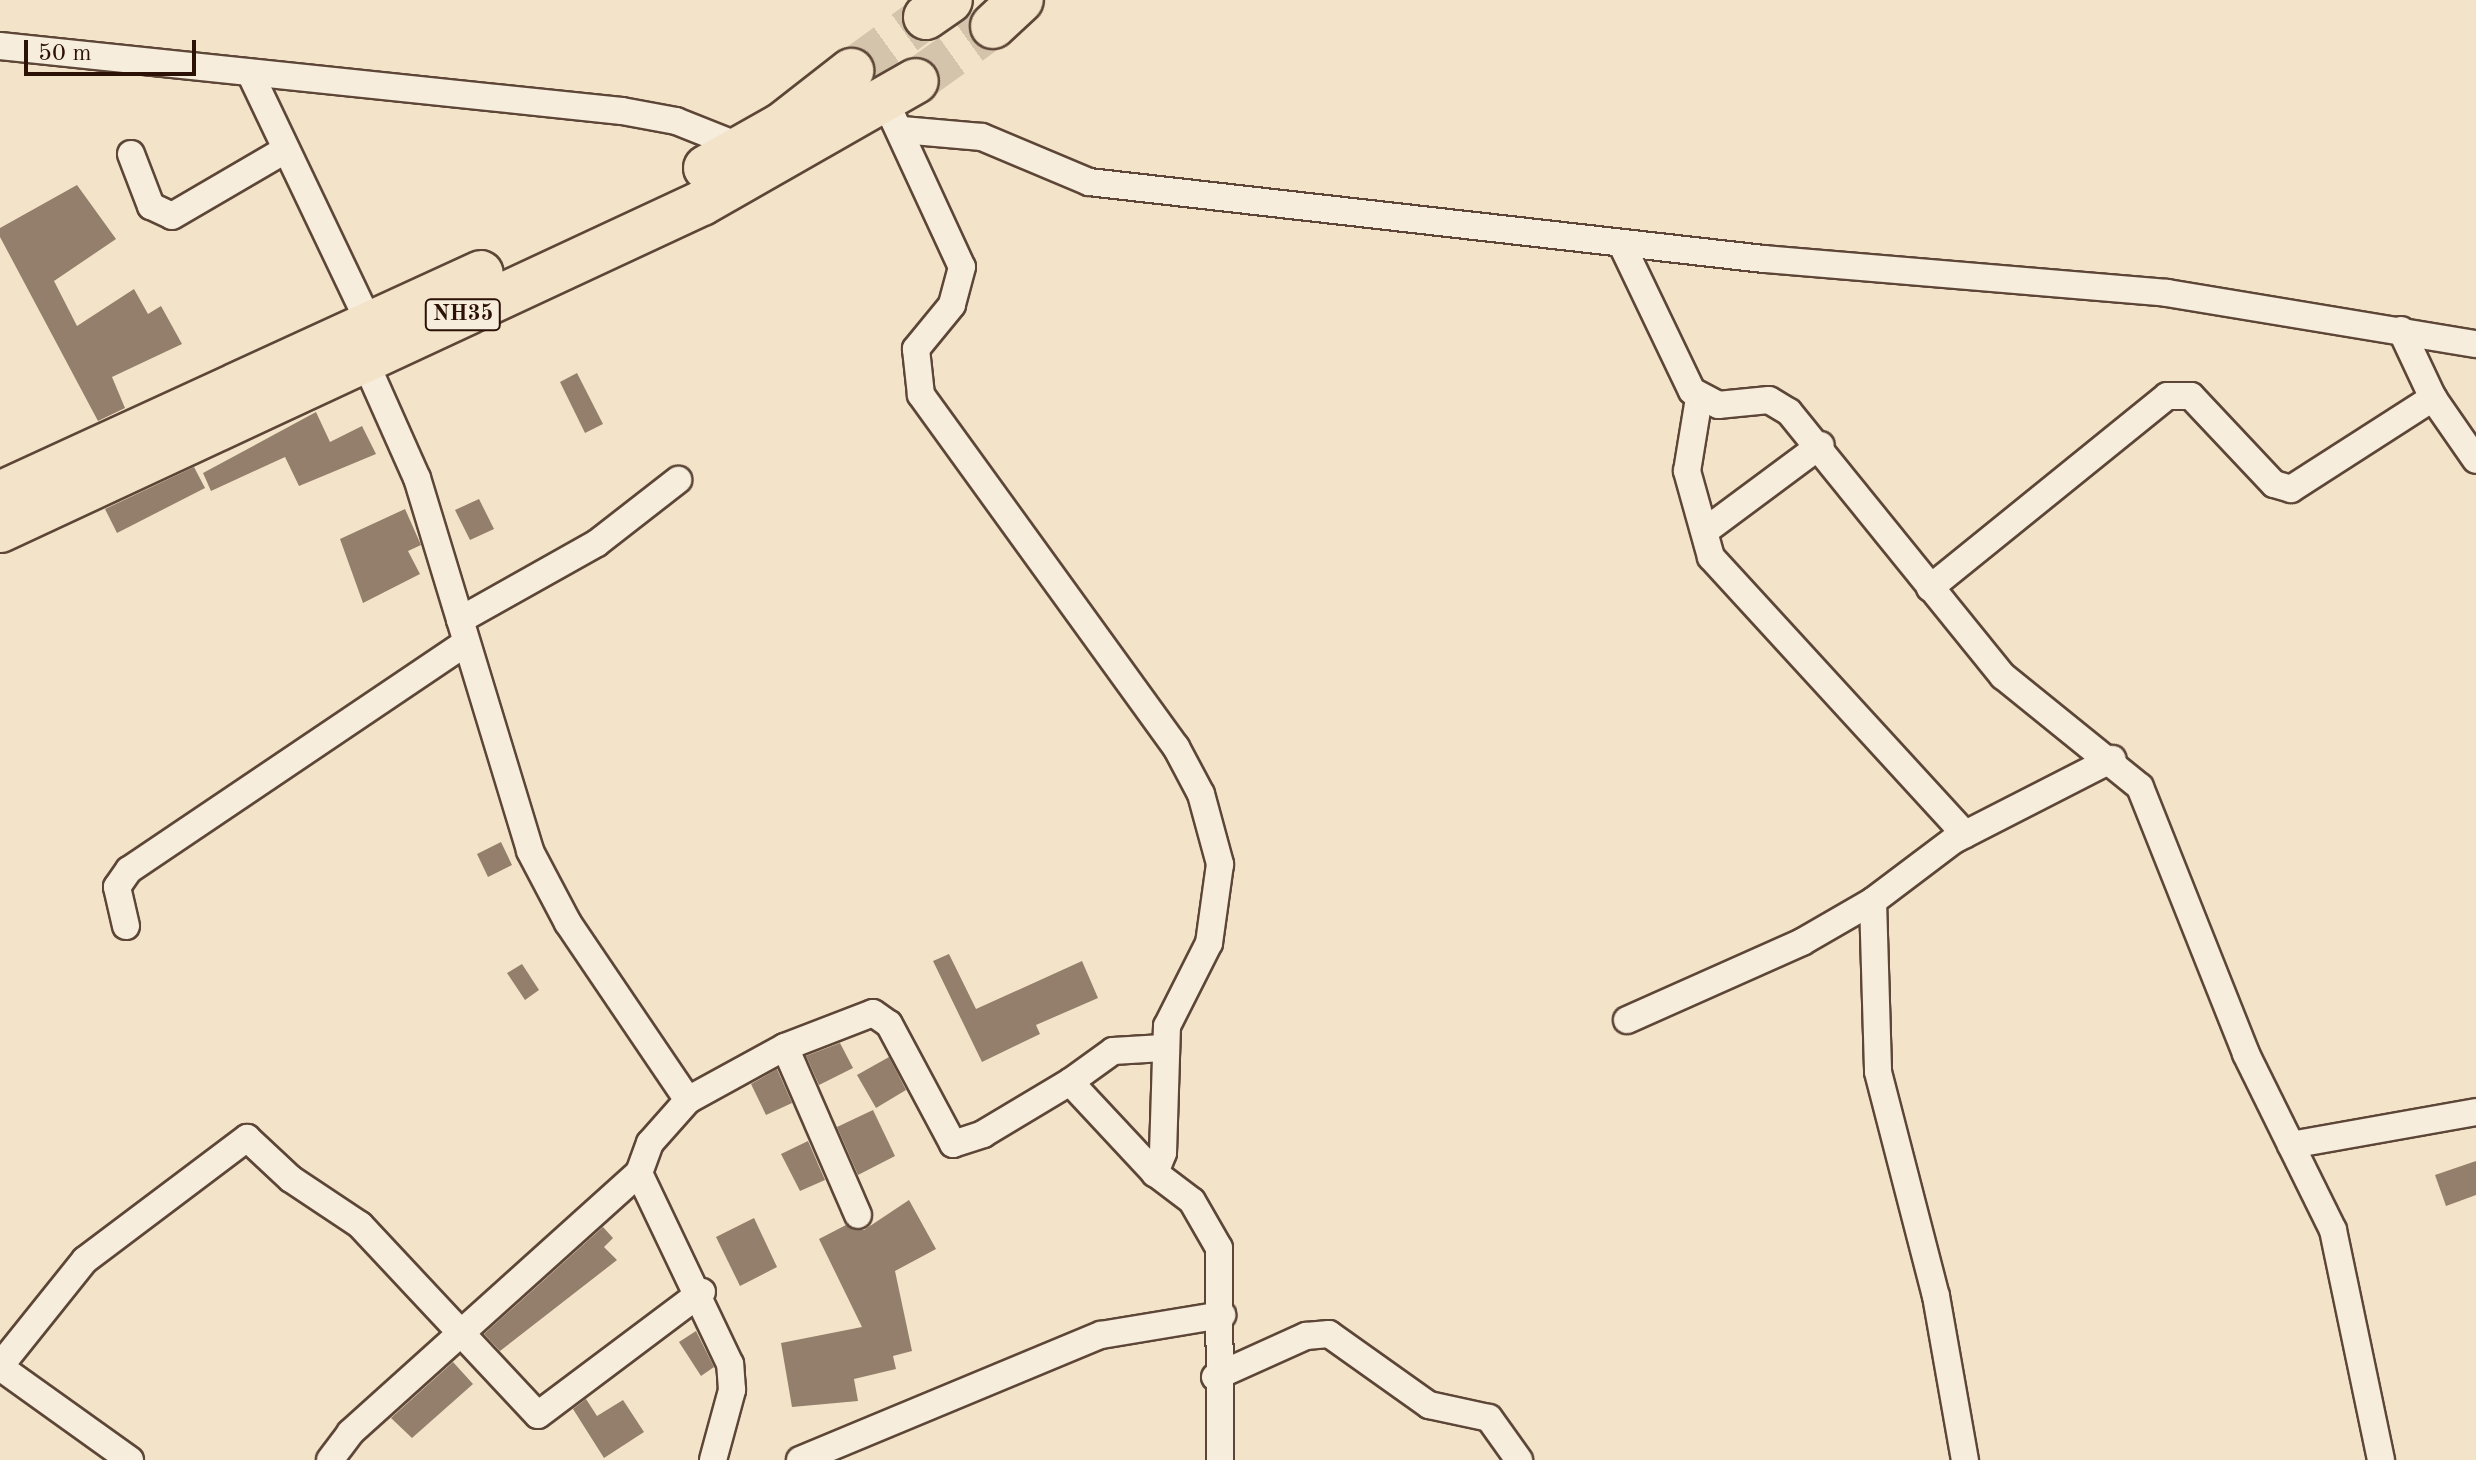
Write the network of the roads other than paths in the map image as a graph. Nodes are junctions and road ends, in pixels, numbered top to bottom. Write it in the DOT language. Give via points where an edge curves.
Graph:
graph roads {
  1 [pos="0,46"];
  2 [pos="851,71"];
  3 [pos="250,73"];
  4 [pos="900,105"];
  5 [pos="744,148"];
  6 [pos="285,150"];
  7 [pos="131,154"];
  8 [pos="1621,243"];
  9 [pos="2401,330"];
  10 [pos="362,338"];
  11 [pos="2476,344"];
  12 [pos="1699,398"];
  13 [pos="2433,398"];
  14 [pos="1821,445"];
  15 [pos="2476,460"];
  16 [pos="678,480"];
  17 [pos="0,494"];
  18 [pos="0,530"];
  19 [pos="1705,531"];
  20 [pos="1930,588"];
  21 [pos="463,632"];
  22 [pos="2112,759"];
  23 [pos="1965,834"];
  24 [pos="1873,901"];
  25 [pos="126,926"];
  26 [pos="1627,1020"];
  27 [pos="785,1047"];
  28 [pos="1163,1048"];
  29 [pos="1070,1082"];
  30 [pos="688,1100"];
  31 [pos="2476,1112"];
  32 [pos="2291,1145"];
  33 [pos="639,1173"];
  34 [pos="1155,1173"];
  35 [pos="858,1215"];
  36 [pos="702,1292"];
  37 [pos="1222,1315"];
  38 [pos="462,1336"];
  39 [pos="0,1366"];
  40 [pos="1215,1377"];
  41 [pos="130,1460"];
  42 [pos="330,1460"];
  43 [pos="713,1460"];
  44 [pos="800,1460"];
  45 [pos="1220,1460"];
  46 [pos="1519,1460"];
  47 [pos="1965,1460"];
  48 [pos="2381,1460"];
  1 -- 3 [label="street"];
  2 -- 5 [label="highway, NH35"];
  3 -- 5 [label="street" via="622,111 676,121"];
  3 -- 6 [label="street"];
  4 -- 8 [label="street" via="1089,182"];
  4 -- 10 [label="highway, NH35" via="702,203"];
  4 -- 28 [label="street" via="962,267 952,305 916,349 921,395 1176,747 1211,825 1221,896"];
  5 -- 10 [label="highway, NH35"];
  6 -- 7 [label="street" via="172,216 151,206"];
  6 -- 10 [label="street"];
  8 -- 9 [label="street" via="2167,293"];
  8 -- 12 [label="street"];
  9 -- 11 [label="street"];
  9 -- 13 [label="street"];
  10 -- 17 [label="highway, NH35"];
  10 -- 18 [label="highway, NH35"];
  10 -- 21 [label="street" via="417,478"];
  12 -- 14 [label="street" via="1718,405 1769,400"];
  12 -- 19 [label="street" via="1686,458"];
  13 -- 15 [label="street"];
  13 -- 20 [label="street" via="2291,489 2274,484 2191,396 2167,396"];
  14 -- 19 [label="street"];
  14 -- 20 [label="street"];
  16 -- 21 [label="street" via="597,543"];
  19 -- 23 [label="street" via="1717,566"];
  20 -- 22 [label="street" via="2003,676"];
  21 -- 25 [label="street" via="129,870 117,887"];
  21 -- 30 [label="street" via="530,851 568,923"];
  22 -- 23 [label="street"];
  22 -- 32 [label="street" via="2150,804 2234,1027"];
  23 -- 24 [label="street"];
  24 -- 26 [label="street" via="1765,959"];
  24 -- 47 [label="street" via="1878,1072 1936,1296"];
  27 -- 29 [label="street" via="878,1015 947,1140 959,1145"];
  27 -- 30 [label="street"];
  27 -- 35 [label="street"];
  28 -- 29 [label="street" via="1113,1051"];
  28 -- 34 [label="street" via="1163,1153"];
  29 -- 34 [label="street"];
  30 -- 33 [label="street" via="650,1143"];
  31 -- 32 [label="street"];
  32 -- 48 [label="street" via="2343,1265"];
  33 -- 36 [label="street"];
  33 -- 38 [label="street"];
  34 -- 37 [label="street" via="1192,1201 1211,1227 1224,1270"];
  36 -- 38 [label="street" via="544,1415 526,1407"];
  36 -- 43 [label="street" via="732,1379"];
  37 -- 40 [label="street"];
  37 -- 44 [label="street" via="1101,1335"];
  38 -- 39 [label="street" via="360,1225 291,1179 247,1138 85,1260"];
  38 -- 42 [label="street" via="350,1433"];
  39 -- 41 [label="street"];
  40 -- 45 [label="street"];
  40 -- 46 [label="street" via="1306,1336 1329,1334 1429,1405 1489,1418"];
}
